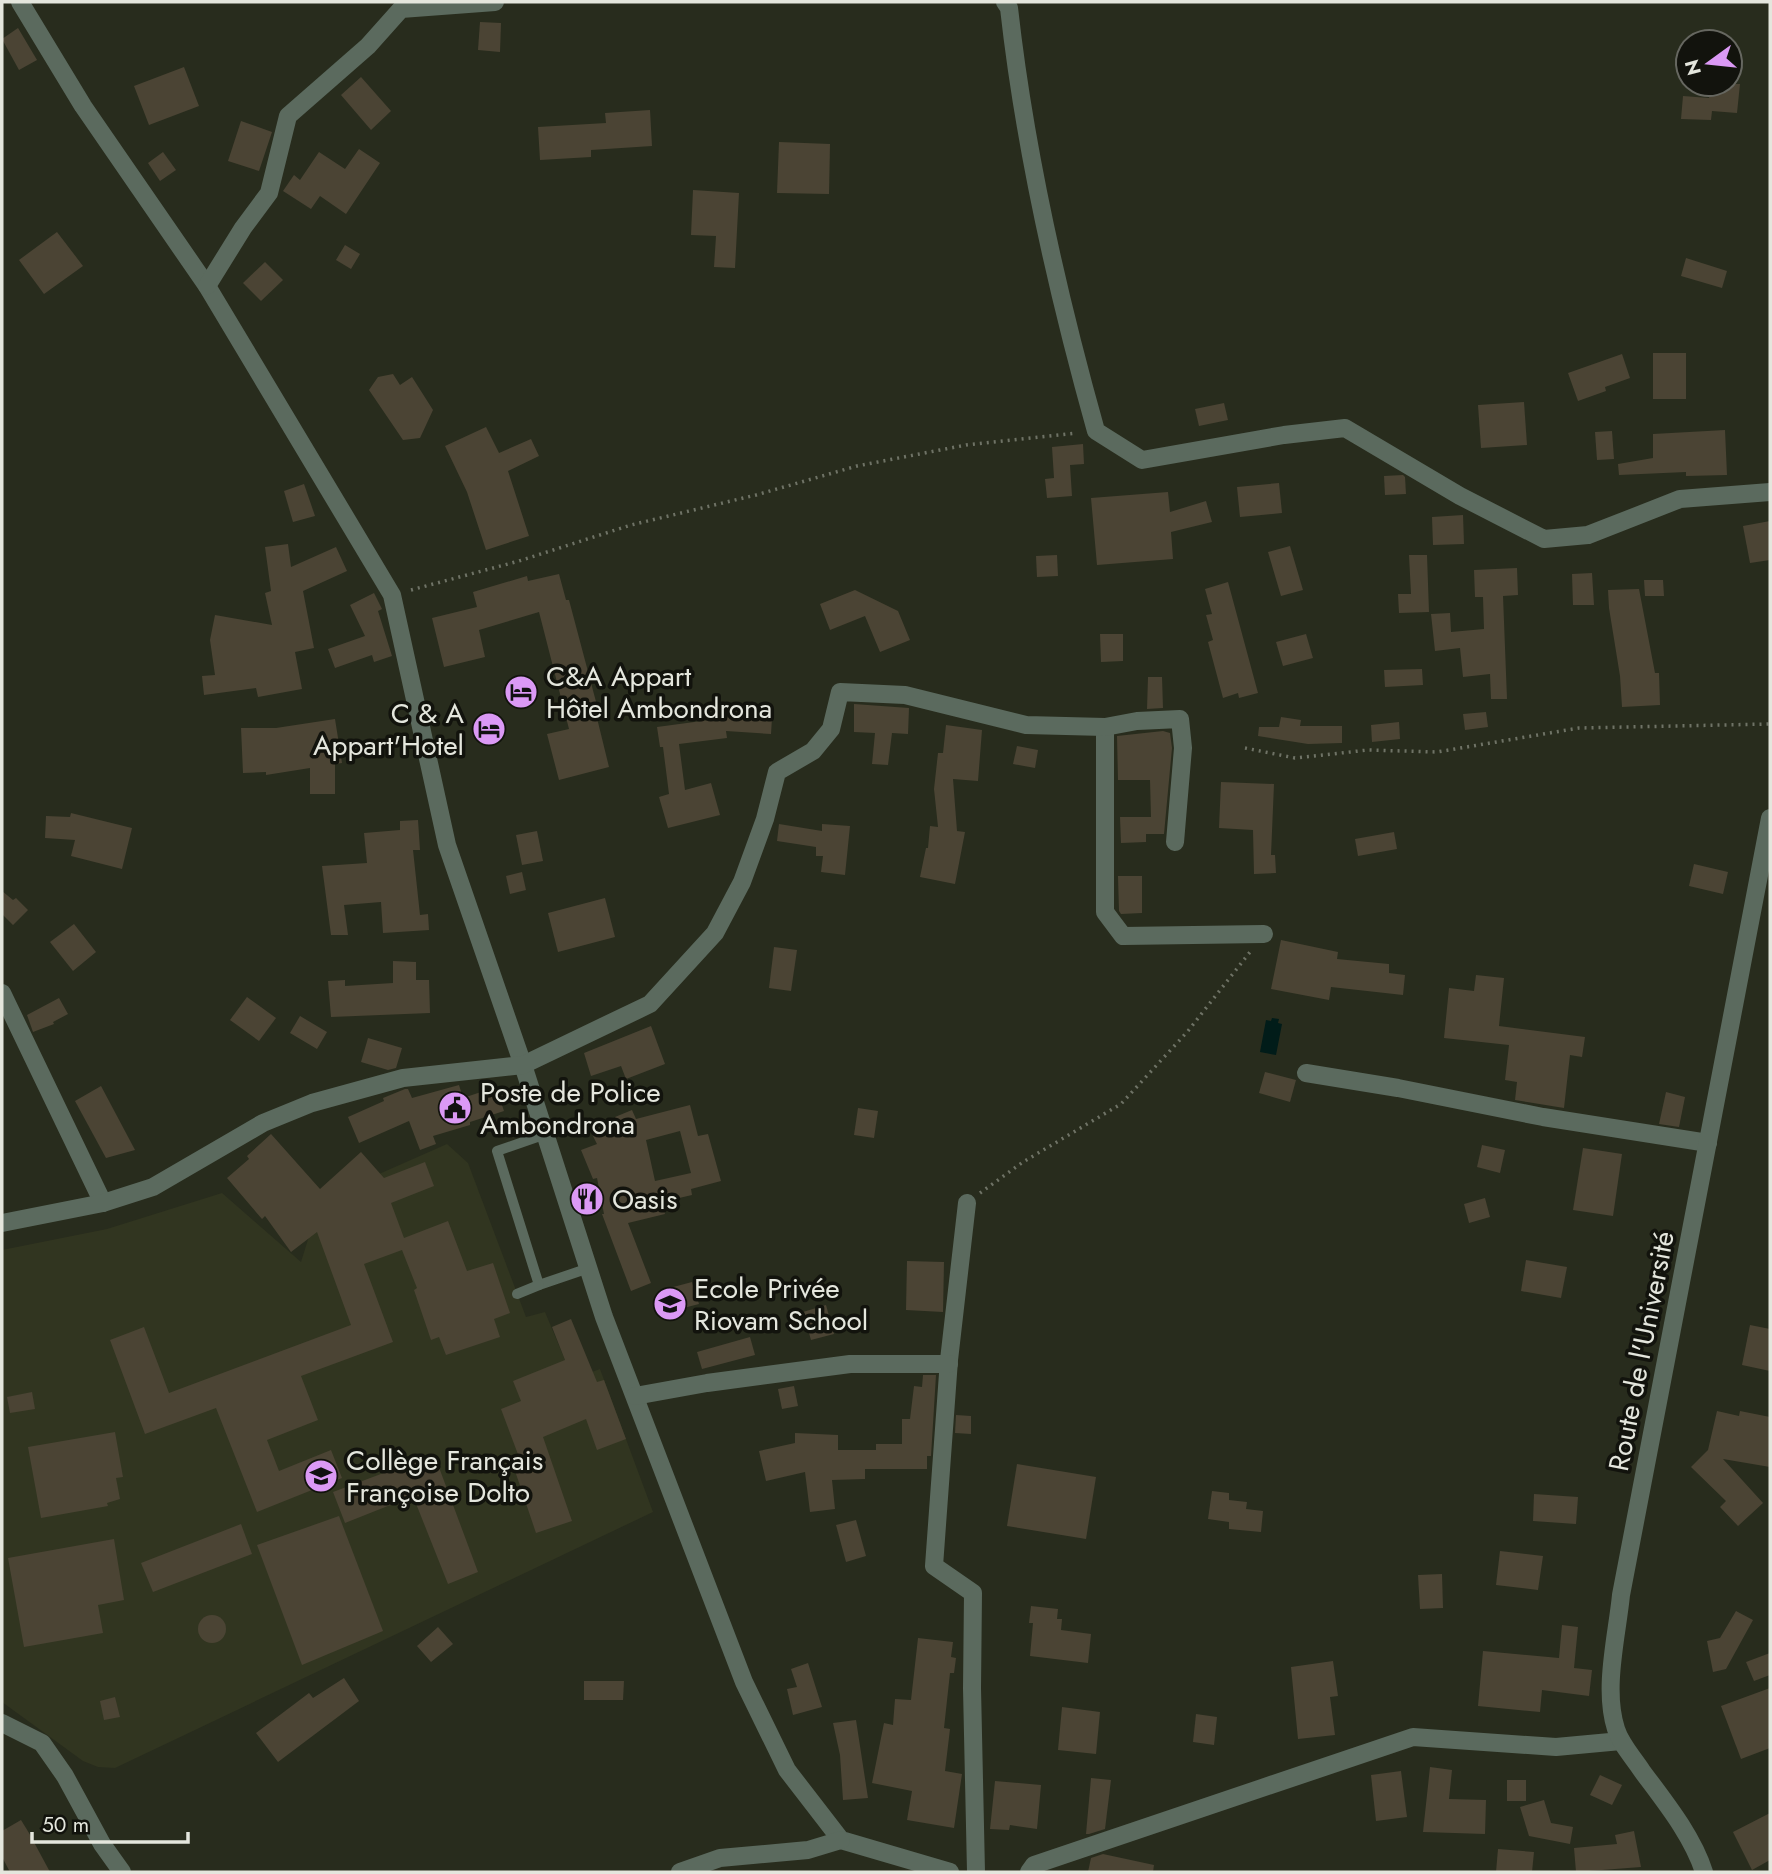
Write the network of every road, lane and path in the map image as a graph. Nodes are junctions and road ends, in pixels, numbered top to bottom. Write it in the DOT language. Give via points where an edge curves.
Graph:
graph roads {
  1 [pos="20,2"];
  2 [pos="495,2"];
  3 [pos="1005,2"];
  4 [pos="207,286"];
  5 [pos="1096,431"];
  6 [pos="1770,492"];
  7 [pos="392,595"];
  8 [pos="1770,724"];
  9 [pos="1105,727"];
  10 [pos="1245,748"];
  11 [pos="1770,818"];
  12 [pos="1175,842"];
  13 [pos="1767,854"];
  14 [pos="1264,934"];
  15 [pos="2,993"];
  16 [pos="523,1065"];
  17 [pos="1306,1073"];
  18 [pos="546,1134"];
  19 [pos="1708,1143"];
  20 [pos="103,1203"];
  21 [pos="967,1203"];
  22 [pos="2,1223"];
  23 [pos="589,1268"];
  24 [pos="538,1285"];
  25 [pos="517,1294"];
  26 [pos="948,1364"];
  27 [pos="635,1396"];
  28 [pos="2,1723"];
  29 [pos="1621,1741"];
  30 [pos="841,1840"];
  31 [pos="122,1872"];
  32 [pos="680,1872"];
  33 [pos="950,1872"];
  34 [pos="976,1872"];
  35 [pos="1029,1872"];
  36 [pos="1704,1872"];
  1 -- 4 [label="street" via="83,106"];
  2 -- 4 [label="street" via="401,9 368,46 288,116 269,193"];
  3 -- 5 [label="street" via="1034,176"];
  4 -- 7 [label="street"];
  5 -- 6 [label="street" via="1142,460 1345,428 1544,539 1588,535 1680,499"];
  5 -- 7 [label="path" via="966,445 857,466"];
  7 -- 16 [label="street" via="447,845"];
  8 -- 10 [label="path" via="1579,728 1437,752 1368,750 1295,758"];
  9 -- 12 [label="street" via="1180,719 1183,748"];
  9 -- 14 [label="street" via="1104,912 1123,936"];
  9 -- 16 [label="street" via="1026,725 905,695 840,692 831,729 813,751 777,772 743,882 715,933 650,1004"];
  11 -- 13 [label="street, Route de l'Université"];
  13 -- 19 [label="street, Route de l'Université"];
  14 -- 21 [label="path" via="1188,1031 1121,1104 1023,1162"];
  15 -- 20 [label="street"];
  16 -- 18 [label="street"];
  16 -- 20 [label="street" via="403,1078 312,1103 263,1123 153,1187"];
  17 -- 19 [label="street"];
  18 -- 23 [label="street"];
  18 -- 24 [label="lane" via="497,1151"];
  19 -- 29 [label="street, Route de l'Université" via="1621,1595 1610,1696"];
  20 -- 22 [label="street"];
  21 -- 26 [label="street"];
  23 -- 24 [label="lane"];
  23 -- 27 [label="street"];
  24 -- 25 [label="lane"];
  26 -- 27 [label="street" via="850,1364"];
  26 -- 34 [label="street" via="934,1566 973,1594"];
  27 -- 30 [label="street" via="744,1682 787,1770"];
  28 -- 31 [label="street" via="42,1743"];
  29 -- 35 [label="street" via="1556,1747 1413,1737 1034,1865"];
  29 -- 36 [label="street, Route de l'Université" via="1686,1833"];
  30 -- 32 [label="street" via="808,1850 720,1858"];
  30 -- 33 [label="street"];
}
